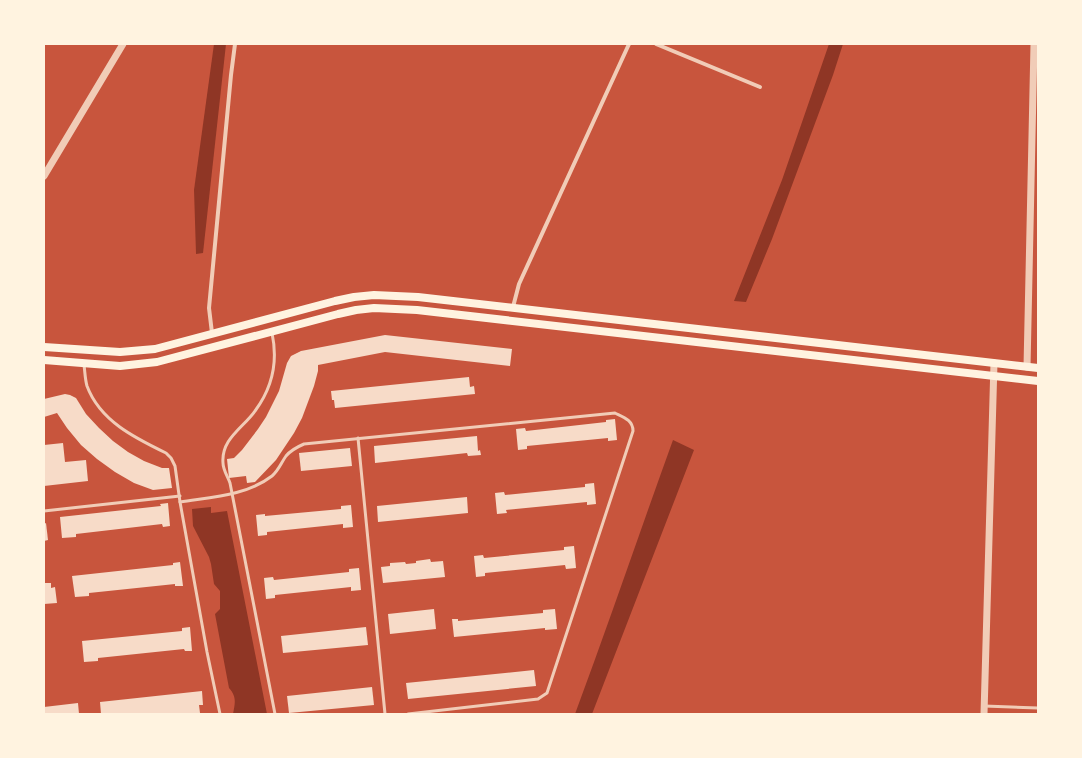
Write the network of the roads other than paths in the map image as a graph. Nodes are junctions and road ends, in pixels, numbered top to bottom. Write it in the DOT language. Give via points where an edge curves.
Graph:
graph roads {
  1 [pos="123,44"];
  2 [pos="235,44"];
  3 [pos="629,44"];
  4 [pos="656,44"];
  5 [pos="1034,44"];
  6 [pos="760,87"];
  7 [pos="44,176"];
  8 [pos="513,308"];
  9 [pos="272,331"];
  10 [pos="212,333"];
  11 [pos="44,347"];
  12 [pos="44,360"];
  13 [pos="84,363"];
  14 [pos="994,363"];
  15 [pos="1027,367"];
  16 [pos="1038,368"];
  17 [pos="993,376"];
  18 [pos="1038,382"];
  19 [pos="358,438"];
  20 [pos="232,494"];
  21 [pos="180,496"];
  22 [pos="180,502"];
  23 [pos="44,511"];
  24 [pos="1038,708"];
  25 [pos="984,710"];
  26 [pos="220,714"];
  27 [pos="275,714"];
  28 [pos="385,714"];
  29 [pos="408,714"];
  1 -- 7 [label="street"];
  2 -- 10 [label="street" via="209,308"];
  3 -- 8 [label="street" via="519,284"];
  4 -- 6 [label="street"];
  5 -- 15 [label="street"];
  8 -- 10 [label="main road" via="418,297 374,295 354,297"];
  8 -- 14 [label="main road"];
  9 -- 13 [label="main road" via="157,362 120,366"];
  9 -- 17 [label="main road" via="356,310 417,310"];
  9 -- 20 [label="lane" via="275,347 272,379 265,396 255,411 230,437 223,454 223,464"];
  10 -- 11 [label="main road" via="154,349 132,352"];
  12 -- 13 [label="main road"];
  13 -- 21 [label="lane" via="87,385 102,411 119,428 171,458 175,466"];
  14 -- 15 [label="main road"];
  14 -- 17 [label="street"];
  15 -- 16 [label="main road"];
  17 -- 18 [label="main road"];
  17 -- 25 [label="street"];
  19 -- 20 [label="lane" via="304,444 294,449 274,474 263,482"];
  19 -- 28 [label="lane"];
  19 -- 29 [label="lane" via="615,413 633,426 546,693 538,699"];
  20 -- 22 [label="lane"];
  20 -- 27 [label="lane"];
  21 -- 22 [label="lane"];
  21 -- 23 [label="lane"];
  22 -- 26 [label="lane"];
  24 -- 25 [label="lane"];
}
